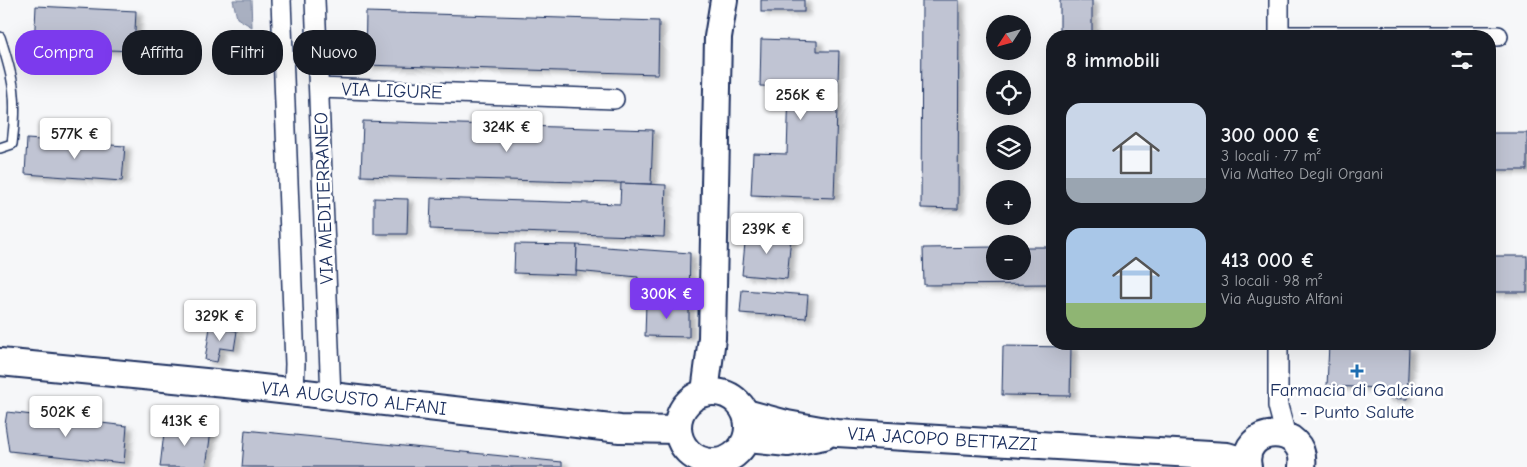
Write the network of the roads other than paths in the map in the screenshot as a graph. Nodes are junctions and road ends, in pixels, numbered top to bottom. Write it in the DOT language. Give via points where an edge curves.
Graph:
graph roads {
  1 [pos="281,0"];
  2 [pos="315,0"];
  3 [pos="724,0"];
  4 [pos="1279,0"];
  5 [pos="1279,30"];
  6 [pos="0,37"];
  7 [pos="320,88"];
  8 [pos="614,99"];
  9 [pos="0,148"];
  10 [pos="1278,350"];
  11 [pos="0,362"];
  12 [pos="294,392"];
  13 [pos="705,392"];
  14 [pos="331,396"];
  15 [pos="746,413"];
  16 [pos="678,430"];
  17 [pos="837,433"];
  18 [pos="747,439"];
  19 [pos="1253,451"];
  20 [pos="1307,464"];
  21 [pos="713,465"];
  1 -- 12 [label="street, VIA MEDITERRANEO"];
  2 -- 7 [label="street, VIA MEDITERRANEO"];
  3 -- 13 [label="street" via="718,47 712,338"];
  4 -- 5 [label="street"];
  6 -- 9 [label="lane" via="12,72 16,102 12,144"];
  7 -- 8 [label="street, VIA LIGURE"];
  7 -- 14 [label="street, VIA MEDITERRANEO"];
  10 -- 19 [label="street" via="1278,406"];
  11 -- 12 [label="street, VIA AUGUSTO ALFANI"];
  12 -- 14 [label="street, VIA AUGUSTO ALFANI"];
  13 -- 15 [label="street" via="725,393"];
  13 -- 16 [label="street" via="688,402 682,410"];
  14 -- 16 [label="street, VIA AUGUSTO ALFANI" via="620,429"];
  15 -- 17 [label="street, VIA JACOPO BETTAZZI"];
  15 -- 18 [label="street"];
  16 -- 21 [label="street" via="680,440 694,456"];
  17 -- 18 [label="street, VIA JACOPO BETTAZZI" via="788,443"];
  17 -- 19 [label="street, VIA JACOPO BETTAZZI"];
  18 -- 21 [label="street" via="734,456"];
  19 -- 20 [label="street" via="1297,444"];
}
